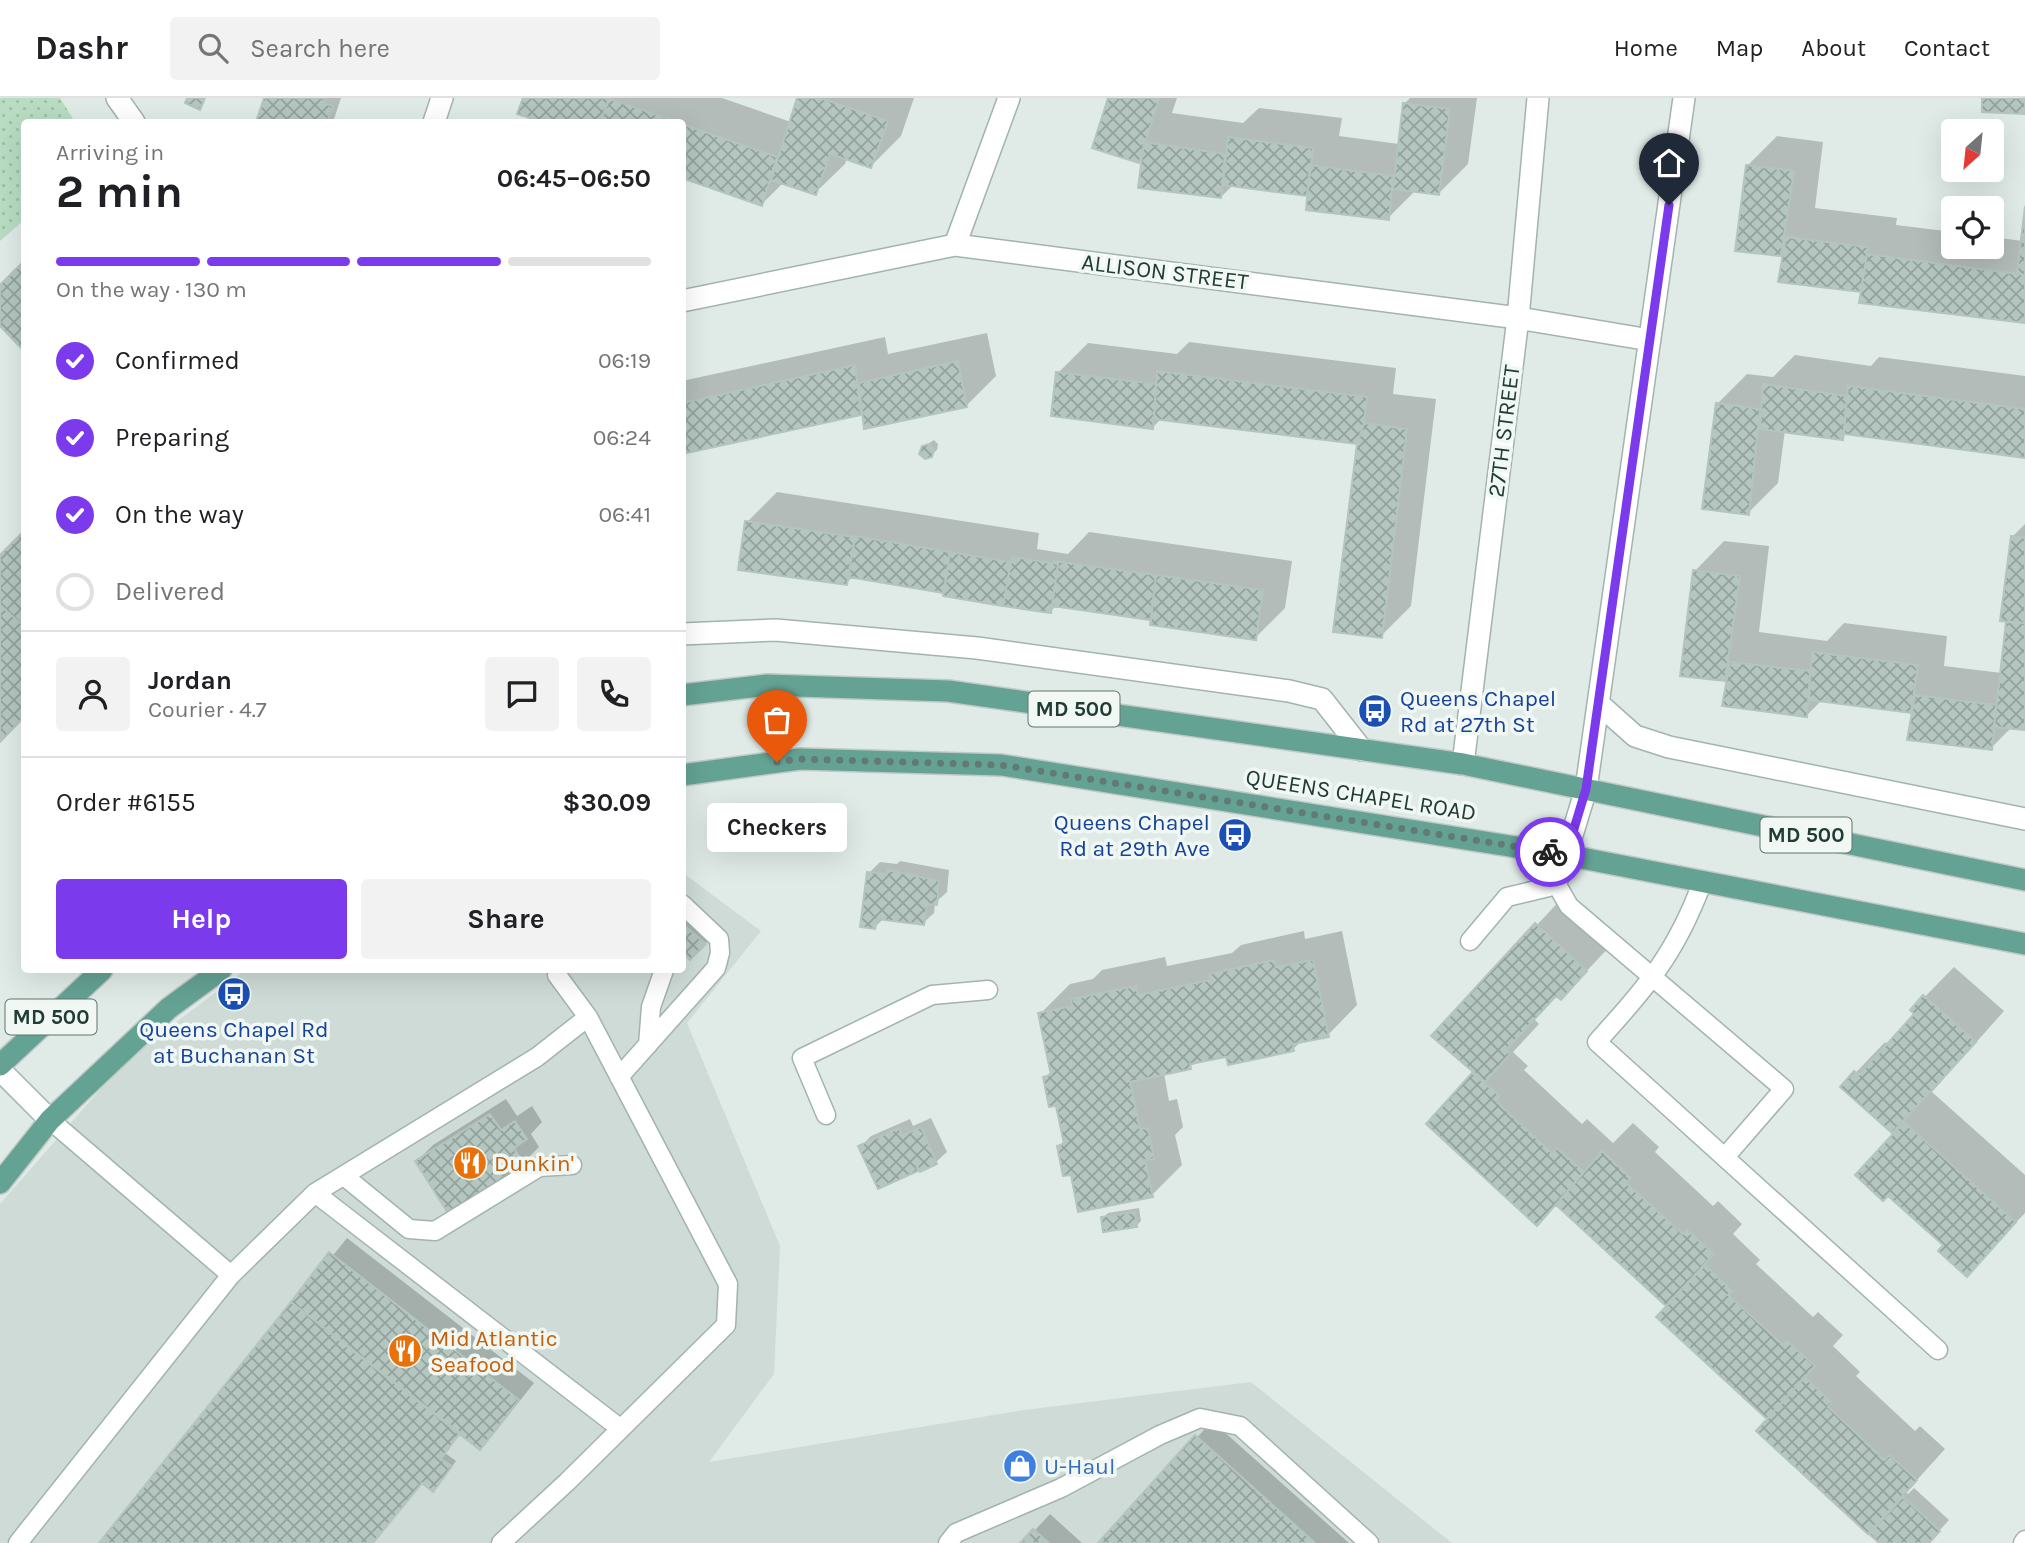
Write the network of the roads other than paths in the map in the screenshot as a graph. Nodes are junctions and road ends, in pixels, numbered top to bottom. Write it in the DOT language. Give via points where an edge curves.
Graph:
graph roads {
  1 [pos="117,98"];
  2 [pos="442,98"];
  3 [pos="1009,98"];
  4 [pos="1538,98"];
  5 [pos="1684,98"];
  6 [pos="132,119"];
  7 [pos="435,119"];
  8 [pos="955,245"];
  9 [pos="686,300"];
  10 [pos="1518,318"];
  11 [pos="1650,340"];
  12 [pos="686,634"];
  13 [pos="686,695"];
  14 [pos="1598,704"];
  15 [pos="1362,750"];
  16 [pos="1464,764"];
  17 [pos="686,774"];
  18 [pos="1586,789"];
  19 [pos="2025,819"];
  20 [pos="1566,855"];
  21 [pos="2025,880"];
  22 [pos="1702,883"];
  23 [pos="1557,885"];
  24 [pos="686,908"];
  25 [pos="1470,941"];
  26 [pos="2025,944"];
  27 [pos="99,973"];
  28 [pos="217,973"];
  29 [pos="663,973"];
  30 [pos="557,975"];
  31 [pos="1655,977"];
  32 [pos="988,990"];
  33 [pos="588,1017"];
  34 [pos="648,1045"];
  35 [pos="0,1068"];
  36 [pos="619,1077"];
  37 [pos="826,1115"];
  38 [pos="50,1119"];
  39 [pos="1725,1157"];
  40 [pos="572,1165"];
  41 [pos="344,1176"];
  42 [pos="0,1183"];
  43 [pos="315,1193"];
  44 [pos="231,1275"];
  45 [pos="1938,1350"];
  46 [pos="621,1429"];
  47 [pos="18,1543"];
  48 [pos="501,1543"];
  49 [pos="947,1543"];
  50 [pos="1369,1543"];
  1 -- 6 [label="street"];
  2 -- 7 [label="street"];
  3 -- 8 [label="street"];
  4 -- 10 [label="street, 27TH STREET"];
  5 -- 11 [label="street"];
  8 -- 9 [label="street, ALLISON STREET"];
  8 -- 10 [label="street, ALLISON STREET"];
  10 -- 11 [label="street, ALLISON STREET"];
  10 -- 16 [label="street, 27TH STREET"];
  11 -- 14 [label="street"];
  12 -- 15 [label="street, QUEENS CHAPEL ROAD" via="776,630 977,648 1289,691 1322,699"];
  13 -- 15 [label="main road, QUEENS CHAPEL ROAD / MD 500" via="767,685 948,691"];
  14 -- 18 [label="street"];
  14 -- 19 [label="street" via="1635,736 1669,747"];
  15 -- 16 [label="main road, QUEENS CHAPEL ROAD / MD 500"];
  16 -- 18 [label="main road, QUEENS CHAPEL ROAD / MD 500"];
  17 -- 20 [label="main road, QUEENS CHAPEL ROAD" via="800,759 1001,765"];
  18 -- 20 [label="street"];
  18 -- 21 [label="main road, QUEENS CHAPEL ROAD / MD 500"];
  20 -- 22 [label="main road, QUEENS CHAPEL ROAD"];
  20 -- 23 [label="lane"];
  22 -- 26 [label="main road, QUEENS CHAPEL ROAD"];
  22 -- 31 [label="lane"];
  23 -- 25 [label="lane" via="1507,897"];
  23 -- 31 [label="lane" via="1569,906"];
  24 -- 34 [label="lane" via="719,939 716,968"];
  27 -- 35 [label="main road, MD 500"];
  28 -- 38 [label="main road, MD 500" via="169,1008"];
  29 -- 34 [label="lane" via="651,1007"];
  30 -- 33 [label="lane"];
  31 -- 39 [label="lane" via="1597,1042"];
  31 -- 39 [label="lane" via="1784,1089"];
  32 -- 37 [label="lane" via="932,995 802,1058"];
  33 -- 36 [label="lane"];
  33 -- 41 [label="lane" via="537,1057"];
  34 -- 36 [label="lane"];
  35 -- 38 [label="street"];
  36 -- 46 [label="lane" via="728,1284 726,1325"];
  38 -- 42 [label="main road, MD 500"];
  38 -- 44 [label="lane"];
  39 -- 45 [label="lane"];
  40 -- 41 [label="lane" via="539,1167 435,1231 409,1229"];
  41 -- 43 [label="lane"];
  43 -- 44 [label="lane"];
  43 -- 46 [label="lane"];
  44 -- 47 [label="lane"];
  46 -- 48 [label="lane"];
  49 -- 50 [label="lane" via="956,1533 1061,1488 1200,1418 1240,1426"];
}
